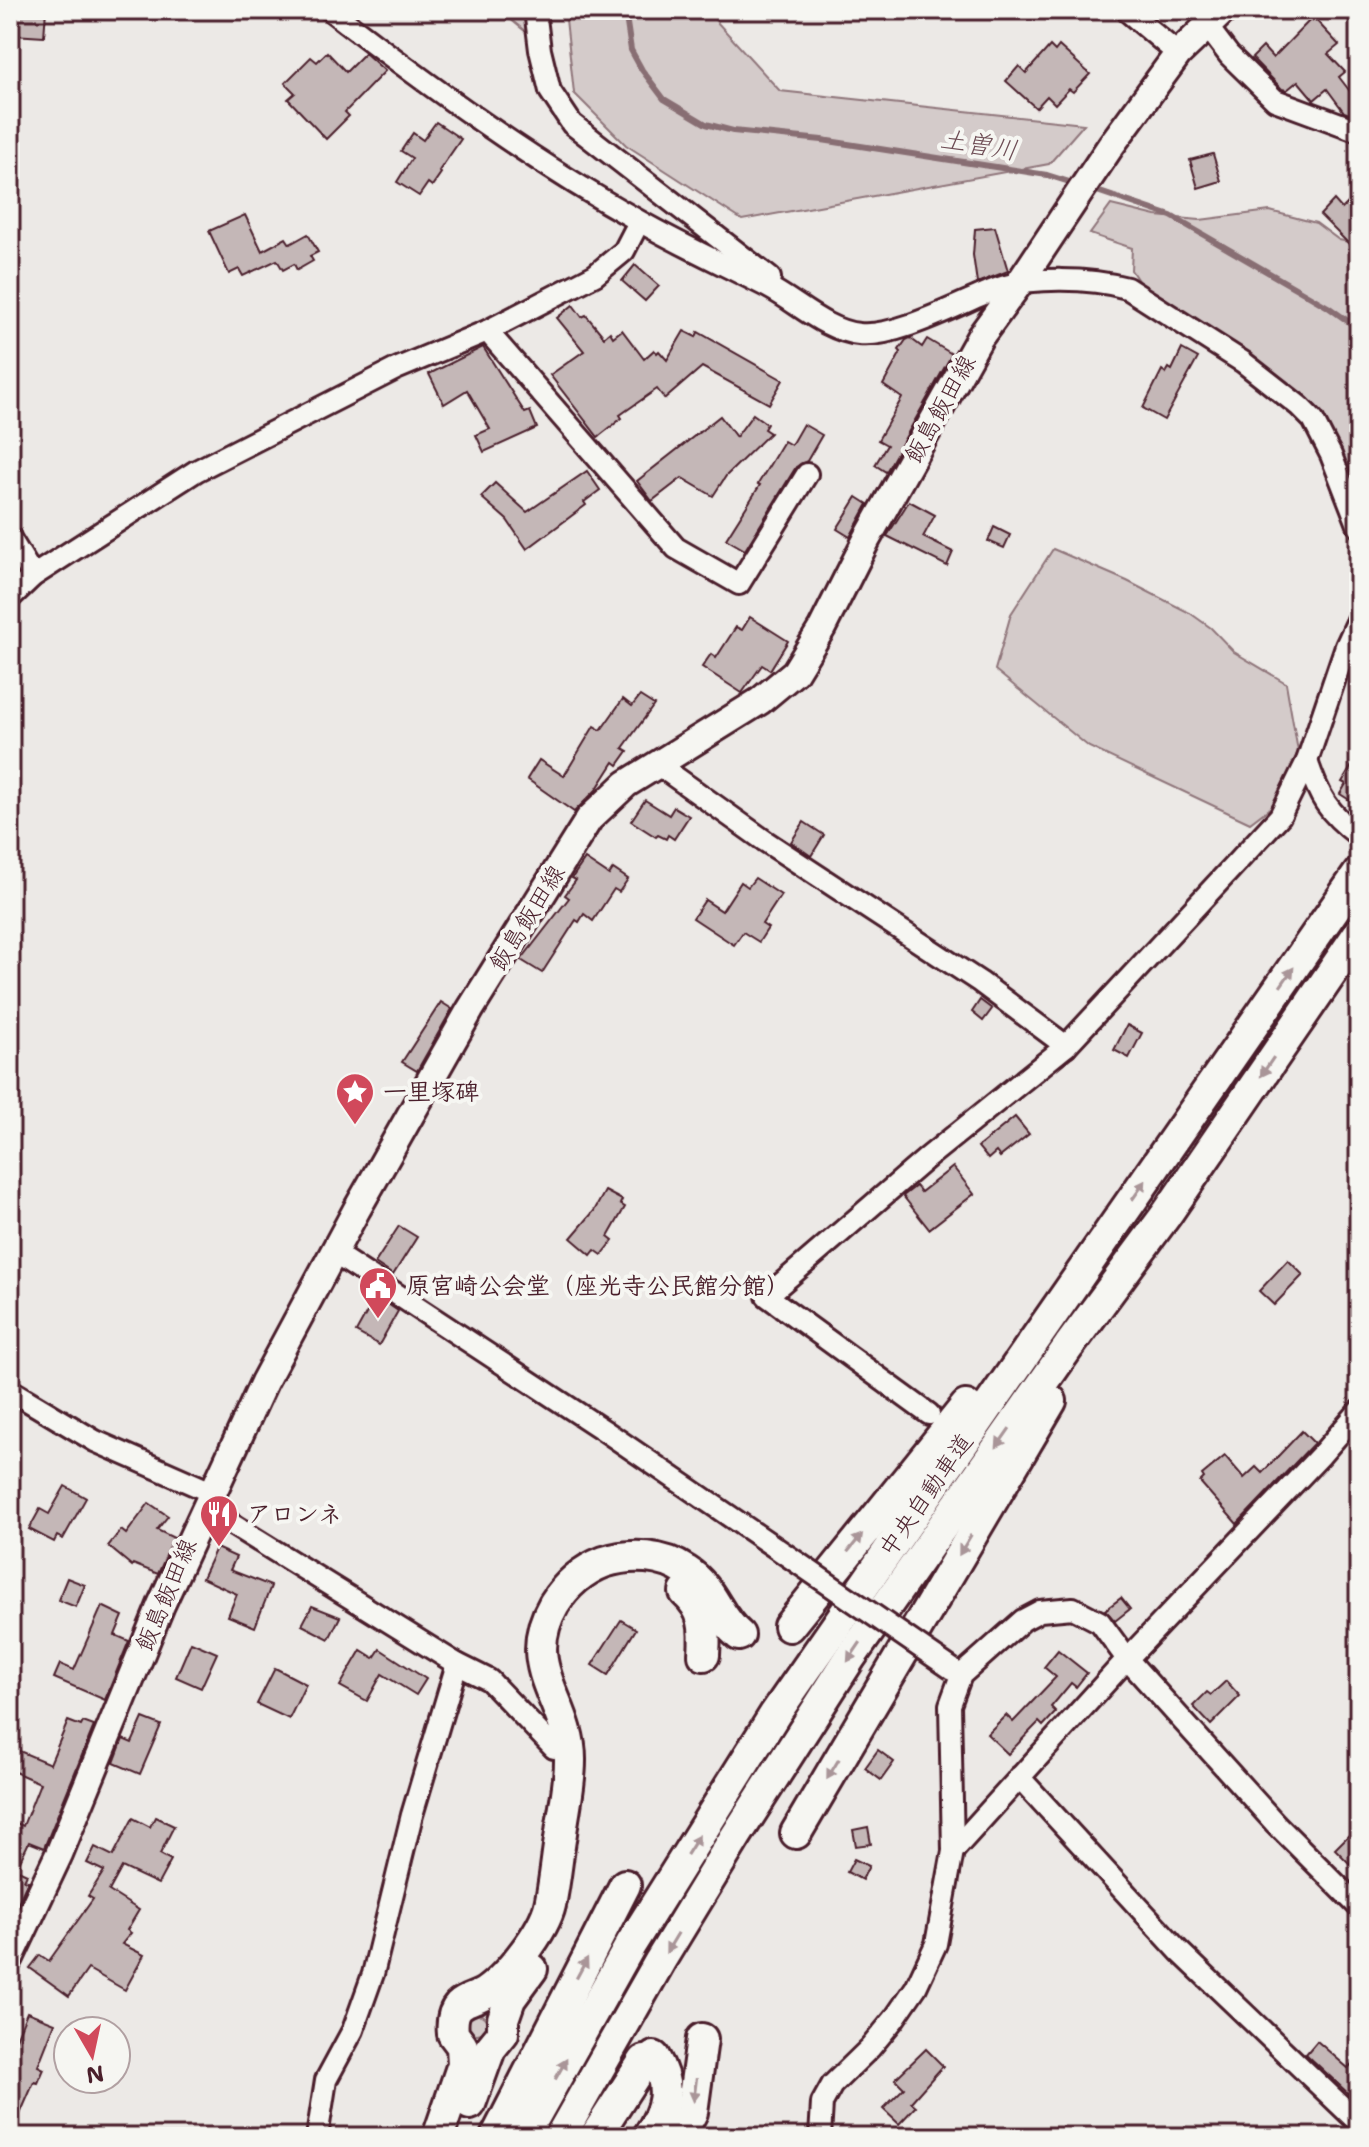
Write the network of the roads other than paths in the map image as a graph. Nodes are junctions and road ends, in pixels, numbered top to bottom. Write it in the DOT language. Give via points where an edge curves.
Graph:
graph roads {
  1 [pos="330,10"];
  2 [pos="535,10"];
  3 [pos="1126,10"];
  4 [pos="1215,18"];
  5 [pos="1178,54"];
  6 [pos="1359,131"];
  7 [pos="639,222"];
  8 [pos="1018,285"];
  9 [pos="830,324"];
  10 [pos="487,331"];
  11 [pos="807,474"];
  12 [pos="1359,527"];
  13 [pos="10,538"];
  14 [pos="33,576"];
  15 [pos="10,598"];
  16 [pos="1359,618"];
  17 [pos="1307,761"];
  18 [pos="657,764"];
  19 [pos="1354,832"];
  20 [pos="1359,873"];
  21 [pos="1359,933"];
  22 [pos="1066,1046"];
  23 [pos="1166,1215"];
  24 [pos="1116,1223"];
  25 [pos="334,1253"];
  26 [pos="10,1390"];
  27 [pos="1359,1411"];
  28 [pos="929,1414"];
  29 [pos="208,1499"];
  30 [pos="789,1626"];
  31 [pos="739,1635"];
  32 [pos="704,1655"];
  33 [pos="1127,1659"];
  34 [pos="457,1664"];
  35 [pos="956,1672"];
  36 [pos="554,1748"];
  37 [pos="1019,1777"];
  38 [pos="796,1833"];
  39 [pos="953,1851"];
  40 [pos="625,1885"];
  41 [pos="1359,1907"];
  42 [pos="10,1958"];
  43 [pos="702,2039"];
  44 [pos="1358,2122"];
  45 [pos="317,2137"];
  46 [pos="438,2137"];
  47 [pos="458,2137"];
  48 [pos="496,2137"];
  49 [pos="523,2137"];
  50 [pos="560,2137"];
  51 [pos="595,2137"];
  52 [pos="648,2137"];
  53 [pos="679,2137"];
  54 [pos="820,2137"];
  1 -- 7 [label="street" via="508,140"];
  2 -- 9 [label="street" via="550,91 572,124"];
  3 -- 5 [label="street"];
  4 -- 5 [label="main road, 飯島飯田線"];
  4 -- 6 [label="street" via="1229,55 1275,100"];
  5 -- 8 [label="main road, 飯島飯田線"];
  7 -- 9 [label="street"];
  7 -- 10 [label="street" via="624,251 595,275"];
  8 -- 9 [label="street" via="874,335"];
  8 -- 12 [label="street" via="1106,282 1127,288 1243,362 1313,420"];
  8 -- 18 [label="main road, 飯島飯田線" via="942,402 795,672 760,701"];
  10 -- 11 [label="street" via="676,548 739,584"];
  10 -- 14 [label="street" via="396,369 196,471"];
  13 -- 14 [label="street"];
  14 -- 15 [label="street"];
  16 -- 17 [label="street"];
  17 -- 19 [label="street" via="1329,811"];
  17 -- 22 [label="street" via="1280,816"];
  18 -- 22 [label="street"];
  18 -- 25 [label="main road, 飯島飯田線" via="589,819 470,1010"];
  24 -- 20 [label="highway, 中央自動車道, one-way"];
  21 -- 23 [label="highway, 中央自動車道, one-way"];
  22 -- 28 [label="street" via="767,1296"];
  23 -- 38 [label="highway, one-way"];
  23 -- 50 [label="highway, 中央自動車道, one-way" via="850,1658 660,1961"];
  30 -- 24 [label="highway, one-way"];
  49 -- 24 [label="highway, 中央自動車道, one-way" via="631,1944 775,1714"];
  25 -- 29 [label="main road, 飯島飯田線"];
  25 -- 35 [label="street, bridge"];
  26 -- 29 [label="street"];
  27 -- 33 [label="street"];
  29 -- 34 [label="street"];
  29 -- 42 [label="main road, 飯島飯田線"];
  31 -- 46 [label="highway" via="698,1580 660,1559 607,1561 580,1575 557,1599 544,1627 542,1656 547,1685 567,1732 570,1761 550,1906 537,1934 497,1984 458,2006 453,2015 463,2064"];
  32 -- 47 [label="highway" via="700,1608 681,1588 656,1577 628,1574 600,1583 569,1613 559,1640 560,1669 584,1733 587,1764 567,1901 558,1933 510,1999 503,2033 490,2049"];
  33 -- 35 [label="street" via="1100,1622 1073,1608 1056,1608 1023,1620"];
  33 -- 37 [label="street"];
  33 -- 41 [label="street"];
  34 -- 36 [label="street" via="489,1680"];
  34 -- 45 [label="street" via="373,1974 353,2030 326,2080"];
  35 -- 39 [label="street" via="950,1705"];
  37 -- 39 [label="street"];
  37 -- 44 [label="street" via="1179,1951"];
  39 -- 54 [label="street" via="929,1964 894,2019 832,2085 822,2103"];
  48 -- 40 [label="highway, one-way"];
  43 -- 53 [label="highway, one-way" via="692,2112"];
  51 -- 52 [label="highway" via="649,2059 661,2069 665,2101"];
}
